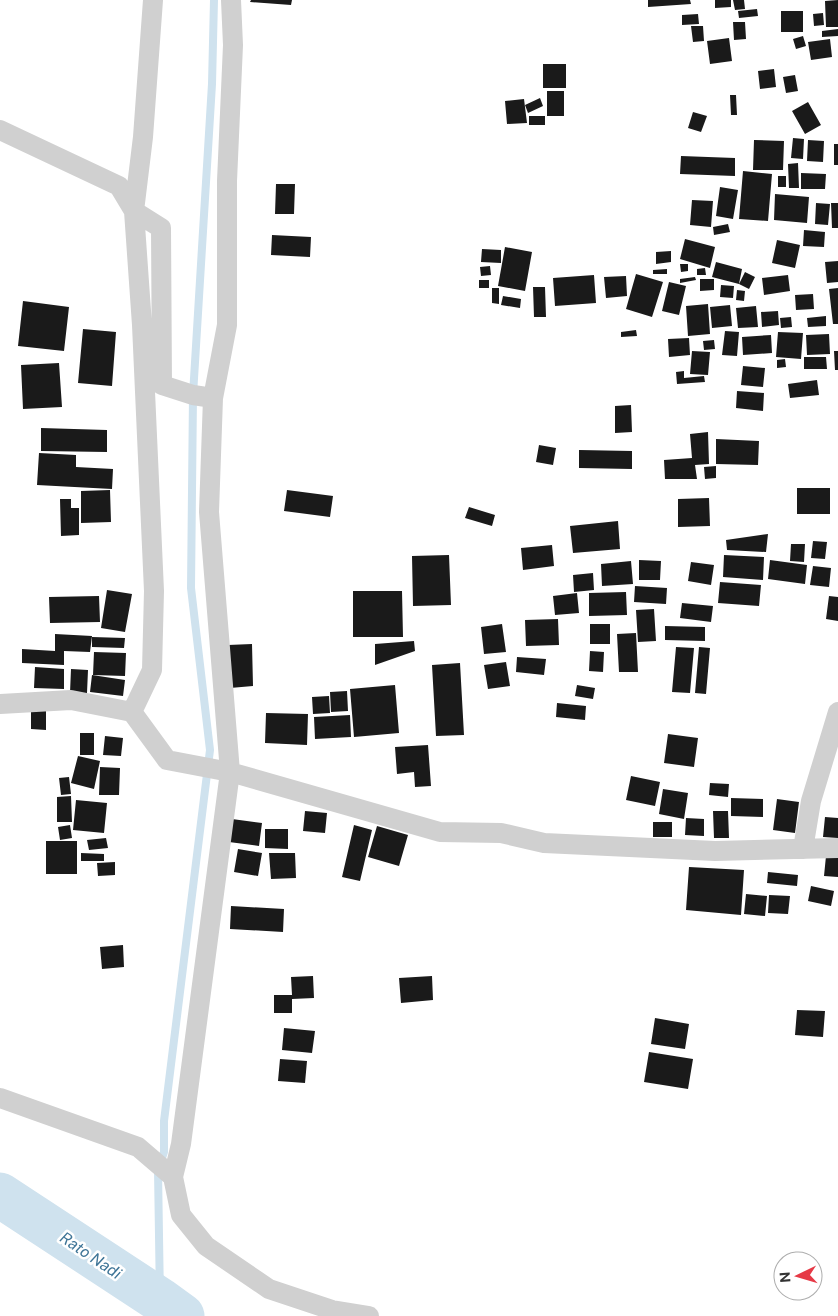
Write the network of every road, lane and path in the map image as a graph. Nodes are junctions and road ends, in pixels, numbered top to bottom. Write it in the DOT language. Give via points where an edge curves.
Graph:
graph roads {
  1 [pos="153,0"];
  2 [pos="231,0"];
  3 [pos="0,130"];
  4 [pos="134,211"];
  5 [pos="213,398"];
  6 [pos="0,704"];
  7 [pos="132,712"];
  8 [pos="838,712"];
  9 [pos="230,772"];
  10 [pos="803,848"];
  11 [pos="838,848"];
  12 [pos="0,1098"];
  13 [pos="174,1177"];
  14 [pos="369,1316"];
  1 -- 4 [label="street"];
  2 -- 5 [label="street" via="233,45 227,181 227,325"];
  3 -- 4 [label="street" via="119,186"];
  4 -- 5 [label="street" via="161,228 162,385 193,396"];
  4 -- 7 [label="street" via="154,592 152,670"];
  5 -- 9 [label="street" via="209,512"];
  6 -- 7 [label="street" via="70,700"];
  7 -- 9 [label="street" via="166,760"];
  8 -- 10 [label="street" via="811,801"];
  9 -- 10 [label="street" via="440,832 501,833 544,843 715,851"];
  9 -- 13 [label="street"];
  10 -- 11 [label="street"];
  12 -- 13 [label="street" via="138,1147"];
  13 -- 14 [label="street" via="181,1215 206,1246 269,1289 332,1310"];
}
